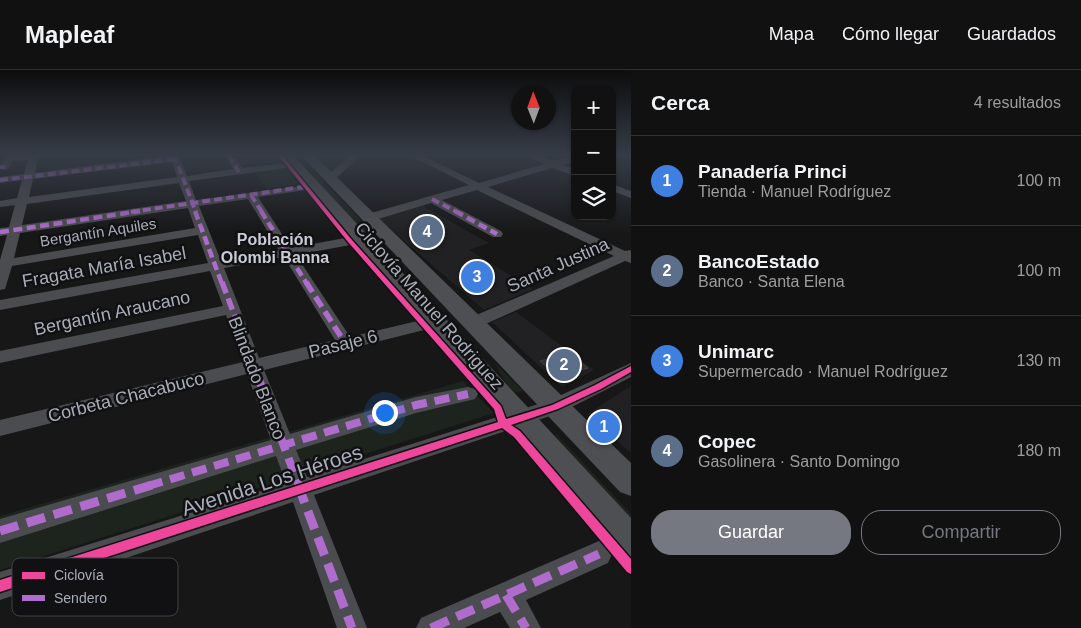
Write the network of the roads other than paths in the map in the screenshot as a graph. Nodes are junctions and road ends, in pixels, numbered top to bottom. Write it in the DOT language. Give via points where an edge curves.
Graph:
graph roads {
  1 [pos="28,181"];
  2 [pos="167,181"];
  3 [pos="184,181"];
  4 [pos="464,181"];
  5 [pos="496,181"];
  6 [pos="321,182"];
  7 [pos="476,187"];
  8 [pos="616,189"];
  9 [pos="251,195"];
  10 [pos="631,195"];
  11 [pos="432,199"];
  12 [pos="23,200"];
  13 [pos="0,204"];
  14 [pos="192,204"];
  15 [pos="368,218"];
  16 [pos="15,229"];
  17 [pos="202,231"];
  18 [pos="0,232"];
  19 [pos="497,234"];
  20 [pos="361,239"];
  21 [pos="288,252"];
  22 [pos="629,256"];
  23 [pos="3,264"];
  24 [pos="215,266"];
  25 [pos="0,286"];
  26 [pos="0,305"];
  27 [pos="231,309"];
  28 [pos="434,322"];
  29 [pos="473,323"];
  30 [pos="345,343"];
  31 [pos="0,357"];
  32 [pos="253,366"];
  33 [pos="631,369"];
  34 [pos="468,394"];
  35 [pos="555,407"];
  36 [pos="520,417"];
  37 [pos="0,428"];
  38 [pos="283,444"];
  39 [pos="631,483"];
  40 [pos="299,489"];
  41 [pos="0,532"];
  42 [pos="631,542"];
  43 [pos="599,554"];
  44 [pos="86,558"];
  45 [pos="12,582"];
  46 [pos="0,586"];
  47 [pos="506,595"];
  48 [pos="352,628"];
  49 [pos="431,628"];
  50 [pos="526,628"];
  1 -- 12 [label="street"];
  2 -- 12 [label="street"];
  3 -- 14 [label="street, Blindado Blanco"];
  4 -- 7 [label="street"];
  5 -- 7 [label="street"];
  6 -- 9 [label="street"];
  6 -- 15 [label="main road"];
  6 -- 20 [label="main road"];
  7 -- 11 [label="street"];
  7 -- 22 [label="street"];
  8 -- 10 [label="street"];
  9 -- 14 [label="street"];
  9 -- 21 [label="street"];
  11 -- 15 [label="street"];
  11 -- 19 [label="street"];
  12 -- 13 [label="street"];
  12 -- 16 [label="street"];
  14 -- 16 [label="street"];
  14 -- 17 [label="street, Blindado Blanco"];
  15 -- 29 [label="main road"];
  16 -- 18 [label="street"];
  16 -- 23 [label="street"];
  17 -- 23 [label="street, Bergantín Aquiles"];
  17 -- 24 [label="street, Blindado Blanco"];
  20 -- 21 [label="street, Fragata María Isabel"];
  20 -- 28 [label="main road"];
  21 -- 24 [label="street, Fragata María Isabel"];
  21 -- 30 [label="street"];
  22 -- 29 [label="street, Santa Justina"];
  23 -- 25 [label="street"];
  24 -- 26 [label="street, Fragata María Isabel"];
  24 -- 27 [label="street, Blindado Blanco"];
  27 -- 31 [label="street, Bergantín Araucano"];
  27 -- 32 [label="street, Blindado Blanco"];
  28 -- 30 [label="street, Pasaje 6"];
  28 -- 36 [label="main road"];
  29 -- 35 [label="main road"];
  30 -- 32 [label="street, Pasaje 6"];
  32 -- 37 [label="street, Corbeta Chacabuco"];
  32 -- 38 [label="street, Blindado Blanco"];
  33 -- 35 [label="street, Avenida Los Héroes"];
  34 -- 38 [label="street, Avenida Los Héroes" via="422,403"];
  35 -- 36 [label="street, Avenida Los Héroes"];
  35 -- 39 [label="main road"];
  36 -- 40 [label="street, Avenida Los Héroes"];
  36 -- 42 [label="main road"];
  38 -- 40 [label="street, Blindado Blanco"];
  38 -- 41 [label="street, Avenida Los Héroes"];
  40 -- 44 [label="street, Avenida Los Héroes"];
  40 -- 48 [label="street, Blindado Blanco"];
  43 -- 47 [label="street"];
  45 -- 46 [label="street, Avenida Los Héroes"];
  47 -- 49 [label="street"];
  47 -- 50 [label="street"];
}
